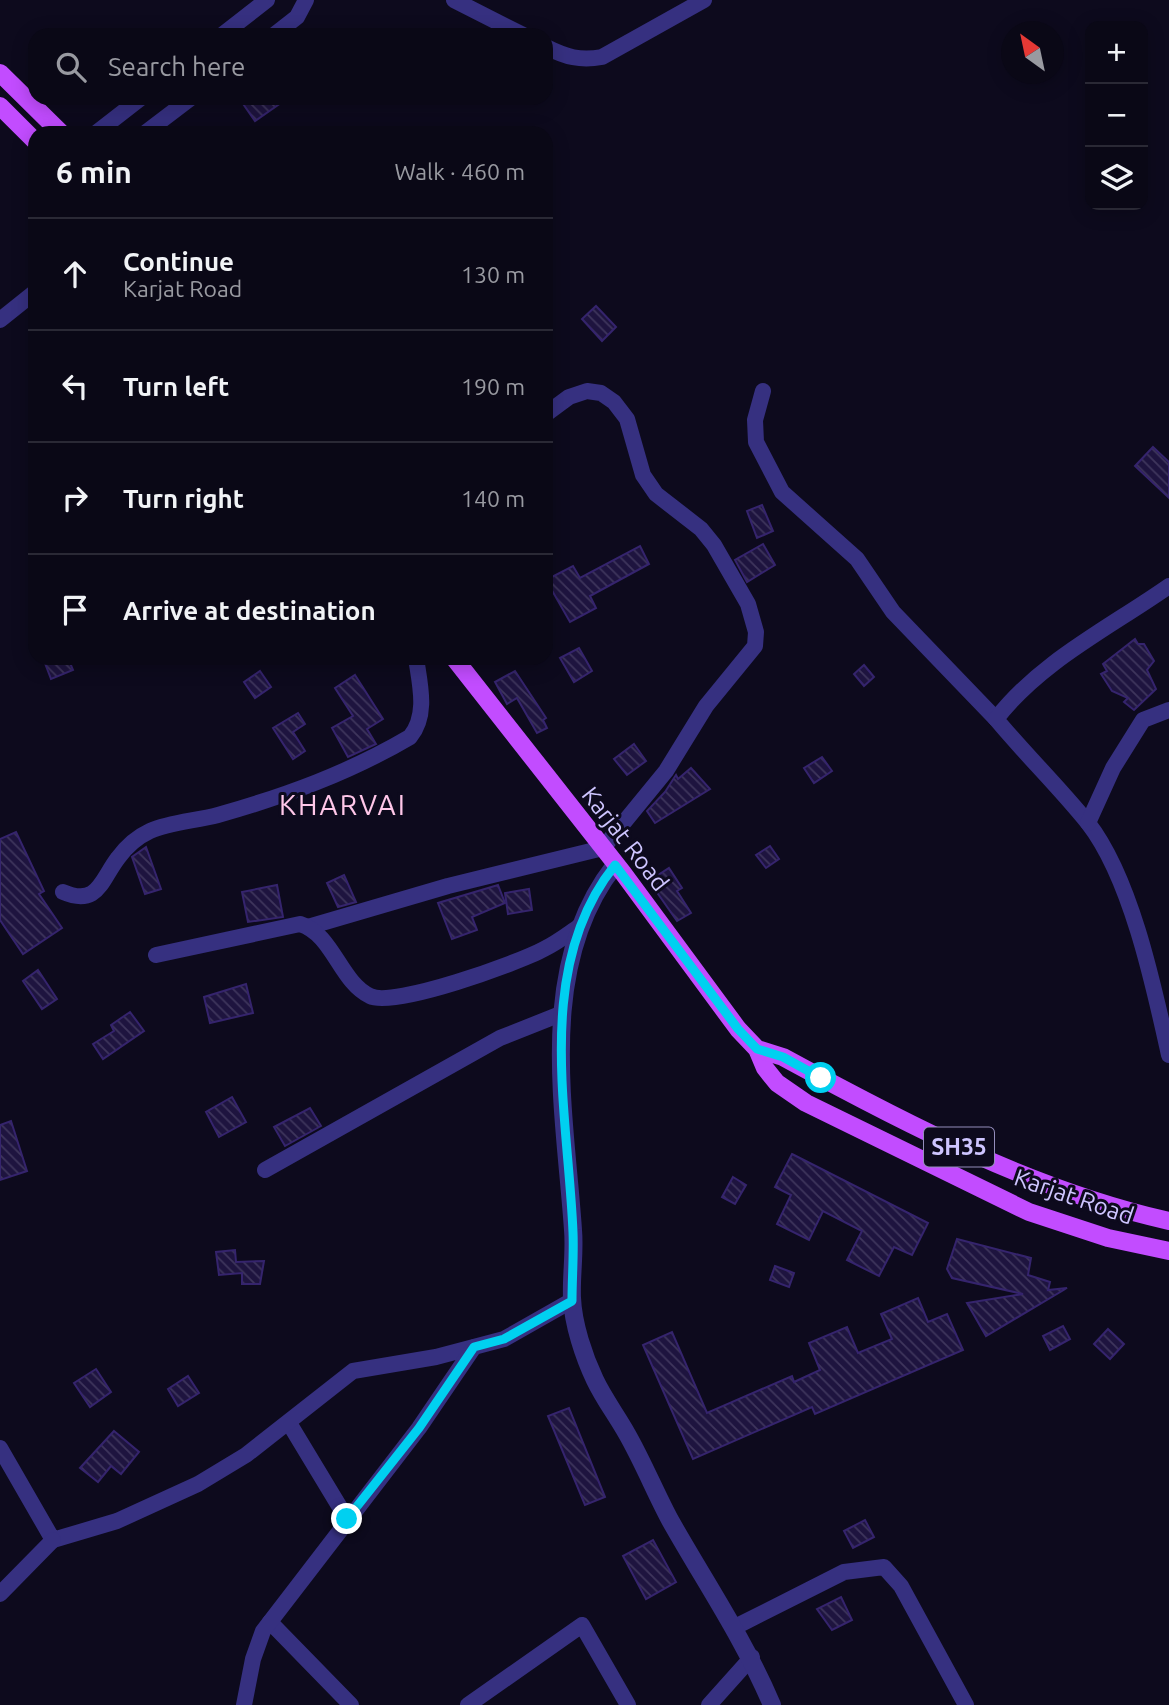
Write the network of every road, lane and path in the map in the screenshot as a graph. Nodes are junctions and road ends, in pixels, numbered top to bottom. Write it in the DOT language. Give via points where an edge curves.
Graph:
graph roads {
  1 [pos="267,0"];
  2 [pos="306,0"];
  3 [pos="454,0"];
  4 [pos="704,0"];
  5 [pos="231,28"];
  6 [pos="283,28"];
  7 [pos="509,28"];
  8 [pos="553,50"];
  9 [pos="0,72"];
  10 [pos="28,100"];
  11 [pos="33,105"];
  12 [pos="132,105"];
  13 [pos="182,105"];
  14 [pos="0,106"];
  15 [pos="54,126"];
  16 [pos="105,126"];
  17 [pos="154,126"];
  18 [pos="28,134"];
  19 [pos="28,298"];
  20 [pos="0,320"];
  21 [pos="763,391"];
  22 [pos="553,409"];
  23 [pos="1169,586"];
  24 [pos="417,665"];
  25 [pos="459,665"];
  26 [pos="1169,710"];
  27 [pos="996,719"];
  28 [pos="1088,823"];
  29 [pos="603,848"];
  30 [pos="615,865"];
  31 [pos="63,892"];
  32 [pos="580,926"];
  33 [pos="308,927"];
  34 [pos="156,955"];
  35 [pos="563,1013"];
  36 [pos="757,1049"];
  37 [pos="1169,1055"];
  38 [pos="265,1170"];
  39 [pos="1169,1221"];
  40 [pos="1169,1251"];
  41 [pos="572,1301"];
  42 [pos="474,1347"];
  43 [pos="289,1423"];
  44 [pos="0,1448"];
  45 [pos="347,1519"];
  46 [pos="53,1540"];
  47 [pos="0,1594"];
  48 [pos="270,1622"];
  49 [pos="735,1627"];
  50 [pos="752,1657"];
  51 [pos="243,1705"];
  52 [pos="351,1705"];
  53 [pos="468,1705"];
  54 [pos="628,1705"];
  55 [pos="709,1705"];
  56 [pos="772,1705"];
  57 [pos="966,1705"];
  1 -- 5 [label="street"];
  2 -- 6 [label="street" via="298,17"];
  3 -- 7 [label="street"];
  4 -- 8 [label="street" via="602,57 584,60"];
  9 -- 10 [label="main road"];
  11 -- 15 [label="main road"];
  12 -- 16 [label="street"];
  13 -- 17 [label="street"];
  14 -- 18 [label="main road"];
  19 -- 20 [label="street"];
  21 -- 27 [label="street" via="755,420 756,442 782,492 857,559 893,612"];
  22 -- 29 [label="street" via="587,391 614,402 627,419 643,475 656,494 714,545 748,604 756,632 750,656 706,706 666,771"];
  23 -- 27 [label="street" via="1038,673"];
  24 -- 31 [label="street" via="422,715 410,737 309,788 152,830 117,858 97,890 86,897"];
  25 -- 29 [label="main road, Karjat Road / SH35"];
  26 -- 28 [label="street" via="1143,720 1113,768"];
  27 -- 28 [label="street"];
  28 -- 37 [label="street" via="1124,891"];
  29 -- 30 [label="main road, Karjat Road / SH35"];
  29 -- 33 [label="street"];
  30 -- 32 [label="street"];
  30 -- 36 [label="main road, Karjat Road / SH35"];
  32 -- 33 [label="street" via="522,959 458,982 386,999 370,997"];
  32 -- 35 [label="street"];
  33 -- 34 [label="street" via="290,925"];
  35 -- 38 [label="street" via="500,1038"];
  35 -- 41 [label="street"];
  36 -- 39 [label="main road, Karjat Road / SH35" via="783,1057 1040,1184"];
  36 -- 40 [label="main road, Karjat Road / SH35" via="777,1083 806,1104 949,1176 1029,1212 1108,1238"];
  41 -- 42 [label="street" via="504,1339"];
  41 -- 49 [label="street" via="595,1380 670,1520"];
  42 -- 43 [label="street" via="353,1371"];
  42 -- 45 [label="street" via="419,1428"];
  43 -- 45 [label="street"];
  43 -- 46 [label="street" via="198,1484 117,1521"];
  44 -- 46 [label="street"];
  45 -- 48 [label="street"];
  46 -- 47 [label="street"];
  48 -- 51 [label="street" via="253,1658"];
  48 -- 52 [label="street"];
  49 -- 50 [label="street"];
  49 -- 57 [label="street" via="844,1572 884,1567 901,1586"];
  50 -- 55 [label="street"];
  50 -- 56 [label="street"];
  53 -- 54 [label="street" via="582,1626"];
}
